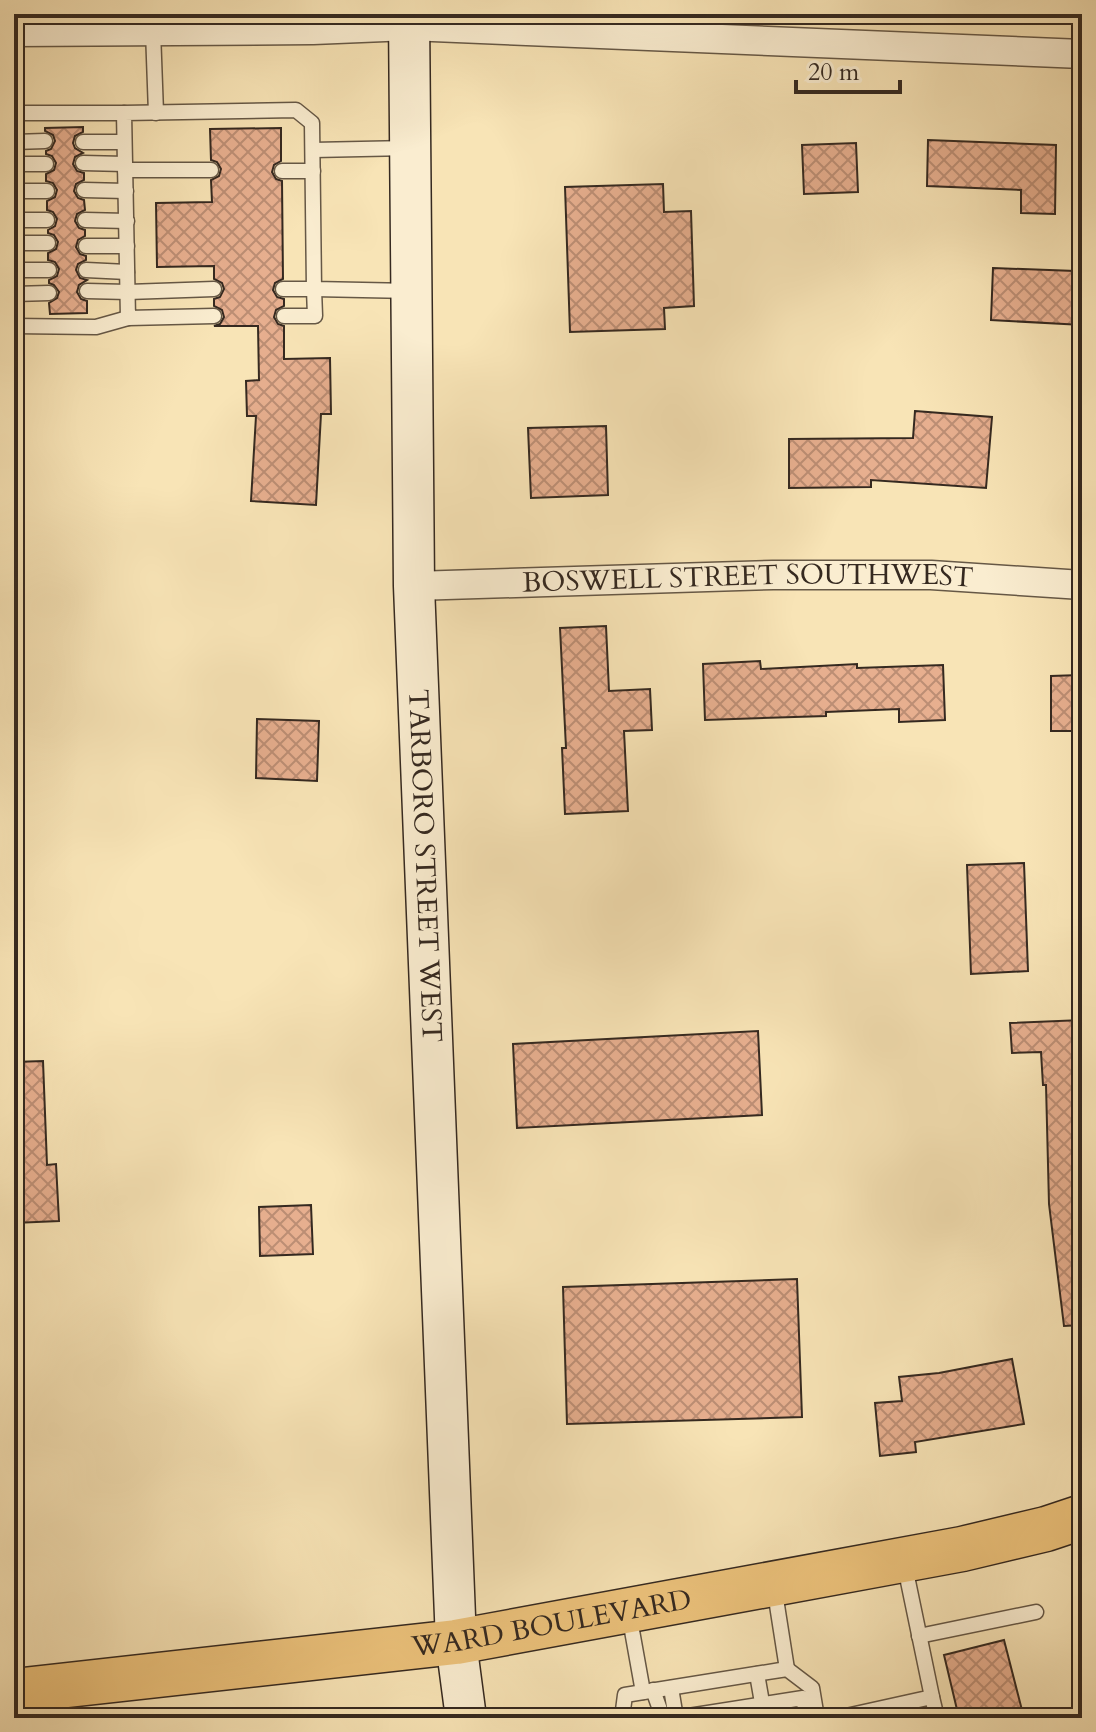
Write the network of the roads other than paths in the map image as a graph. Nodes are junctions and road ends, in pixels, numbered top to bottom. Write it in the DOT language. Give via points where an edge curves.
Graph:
graph roads {
  1 [pos="409,20"];
  2 [pos="153,31"];
  3 [pos="14,32"];
  4 [pos="1082,54"];
  5 [pos="14,113"];
  6 [pos="124,113"];
  7 [pos="156,113"];
  8 [pos="45,141"];
  9 [pos="14,142"];
  10 [pos="83,142"];
  11 [pos="124,142"];
  12 [pos="410,148"];
  13 [pos="313,150"];
  14 [pos="83,163"];
  15 [pos="14,164"];
  16 [pos="46,164"];
  17 [pos="125,167"];
  18 [pos="211,170"];
  19 [pos="282,171"];
  20 [pos="313,171"];
  21 [pos="84,190"];
  22 [pos="14,191"];
  23 [pos="47,191"];
  24 [pos="126,191"];
  25 [pos="14,220"];
  26 [pos="47,220"];
  27 [pos="85,220"];
  28 [pos="127,221"];
  29 [pos="14,243"];
  30 [pos="48,243"];
  31 [pos="86,246"];
  32 [pos="127,246"];
  33 [pos="14,270"];
  34 [pos="49,270"];
  35 [pos="86,270"];
  36 [pos="127,272"];
  37 [pos="214,289"];
  38 [pos="283,289"];
  39 [pos="314,289"];
  40 [pos="87,291"];
  41 [pos="411,291"];
  42 [pos="128,292"];
  43 [pos="49,293"];
  44 [pos="14,294"];
  45 [pos="214,316"];
  46 [pos="284,316"];
  47 [pos="128,318"];
  48 [pos="14,326"];
  49 [pos="1082,585"];
  50 [pos="414,586"];
  51 [pos="1082,1517"];
  52 [pos="904,1560"];
  53 [pos="774,1583"];
  54 [pos="628,1610"];
  55 [pos="1036,1612"];
  56 [pos="919,1636"];
  57 [pos="456,1642"];
  58 [pos="787,1669"];
  59 [pos="757,1674"];
  60 [pos="671,1688"];
  61 [pos="14,1691"];
  62 [pos="648,1691"];
  63 [pos="932,1697"];
  64 [pos="763,1710"];
  65 [pos="466,1718"];
  66 [pos="622,1718"];
  67 [pos="663,1718"];
  68 [pos="676,1718"];
  69 [pos="807,1718"];
  70 [pos="817,1718"];
  71 [pos="837,1718"];
  72 [pos="937,1718"];
  1 -- 2 [label="street" via="313,30"];
  1 -- 4 [label="street"];
  1 -- 12 [label="main road, TARBORO STREET WEST"];
  2 -- 3 [label="street"];
  2 -- 7 [label="lane"];
  5 -- 6 [label="lane"];
  6 -- 7 [label="lane"];
  6 -- 11 [label="lane"];
  7 -- 13 [label="lane" via="296,110 312,123"];
  8 -- 9 [label="lane"];
  10 -- 11 [label="lane"];
  11 -- 17 [label="lane"];
  12 -- 13 [label="lane"];
  12 -- 41 [label="main road, TARBORO STREET WEST"];
  13 -- 20 [label="lane"];
  14 -- 17 [label="lane"];
  15 -- 16 [label="lane"];
  17 -- 18 [label="lane"];
  17 -- 24 [label="lane"];
  19 -- 20 [label="lane"];
  20 -- 39 [label="lane"];
  21 -- 24 [label="lane"];
  22 -- 23 [label="lane"];
  24 -- 28 [label="lane"];
  25 -- 26 [label="lane"];
  27 -- 28 [label="lane"];
  28 -- 32 [label="lane"];
  29 -- 30 [label="lane"];
  31 -- 32 [label="lane"];
  32 -- 36 [label="lane"];
  33 -- 34 [label="lane"];
  35 -- 36 [label="lane"];
  36 -- 42 [label="lane"];
  37 -- 42 [label="lane"];
  38 -- 39 [label="lane"];
  39 -- 41 [label="lane"];
  39 -- 46 [label="lane" via="315,316"];
  40 -- 42 [label="lane"];
  41 -- 50 [label="main road, TARBORO STREET WEST"];
  42 -- 47 [label="lane"];
  43 -- 44 [label="lane"];
  45 -- 47 [label="lane"];
  47 -- 48 [label="lane" via="96,327"];
  49 -- 50 [label="street, BOSWELL STREET SOUTHWEST" via="931,575 773,575"];
  50 -- 57 [label="main road, TARBORO STREET WEST"];
  51 -- 52 [label="main road, WARD BOULEVARD"];
  52 -- 53 [label="main road, WARD BOULEVARD"];
  52 -- 56 [label="lane"];
  53 -- 54 [label="main road, WARD BOULEVARD"];
  53 -- 58 [label="lane"];
  54 -- 57 [label="main road, WARD BOULEVARD"];
  54 -- 62 [label="lane"];
  55 -- 56 [label="lane"];
  56 -- 63 [label="lane"];
  57 -- 61 [label="main road, WARD BOULEVARD"];
  57 -- 65 [label="main road, TARBORO STREET WEST"];
  58 -- 59 [label="lane"];
  58 -- 70 [label="lane" via="812,1688"];
  59 -- 60 [label="lane"];
  59 -- 64 [label="lane"];
  60 -- 62 [label="lane"];
  60 -- 68 [label="lane"];
  62 -- 66 [label="lane" via="625,1695"];
  62 -- 67 [label="lane"];
  63 -- 71 [label="lane"];
  63 -- 72 [label="lane"];
  64 -- 68 [label="lane"];
  64 -- 69 [label="lane" via="803,1698"];
}
